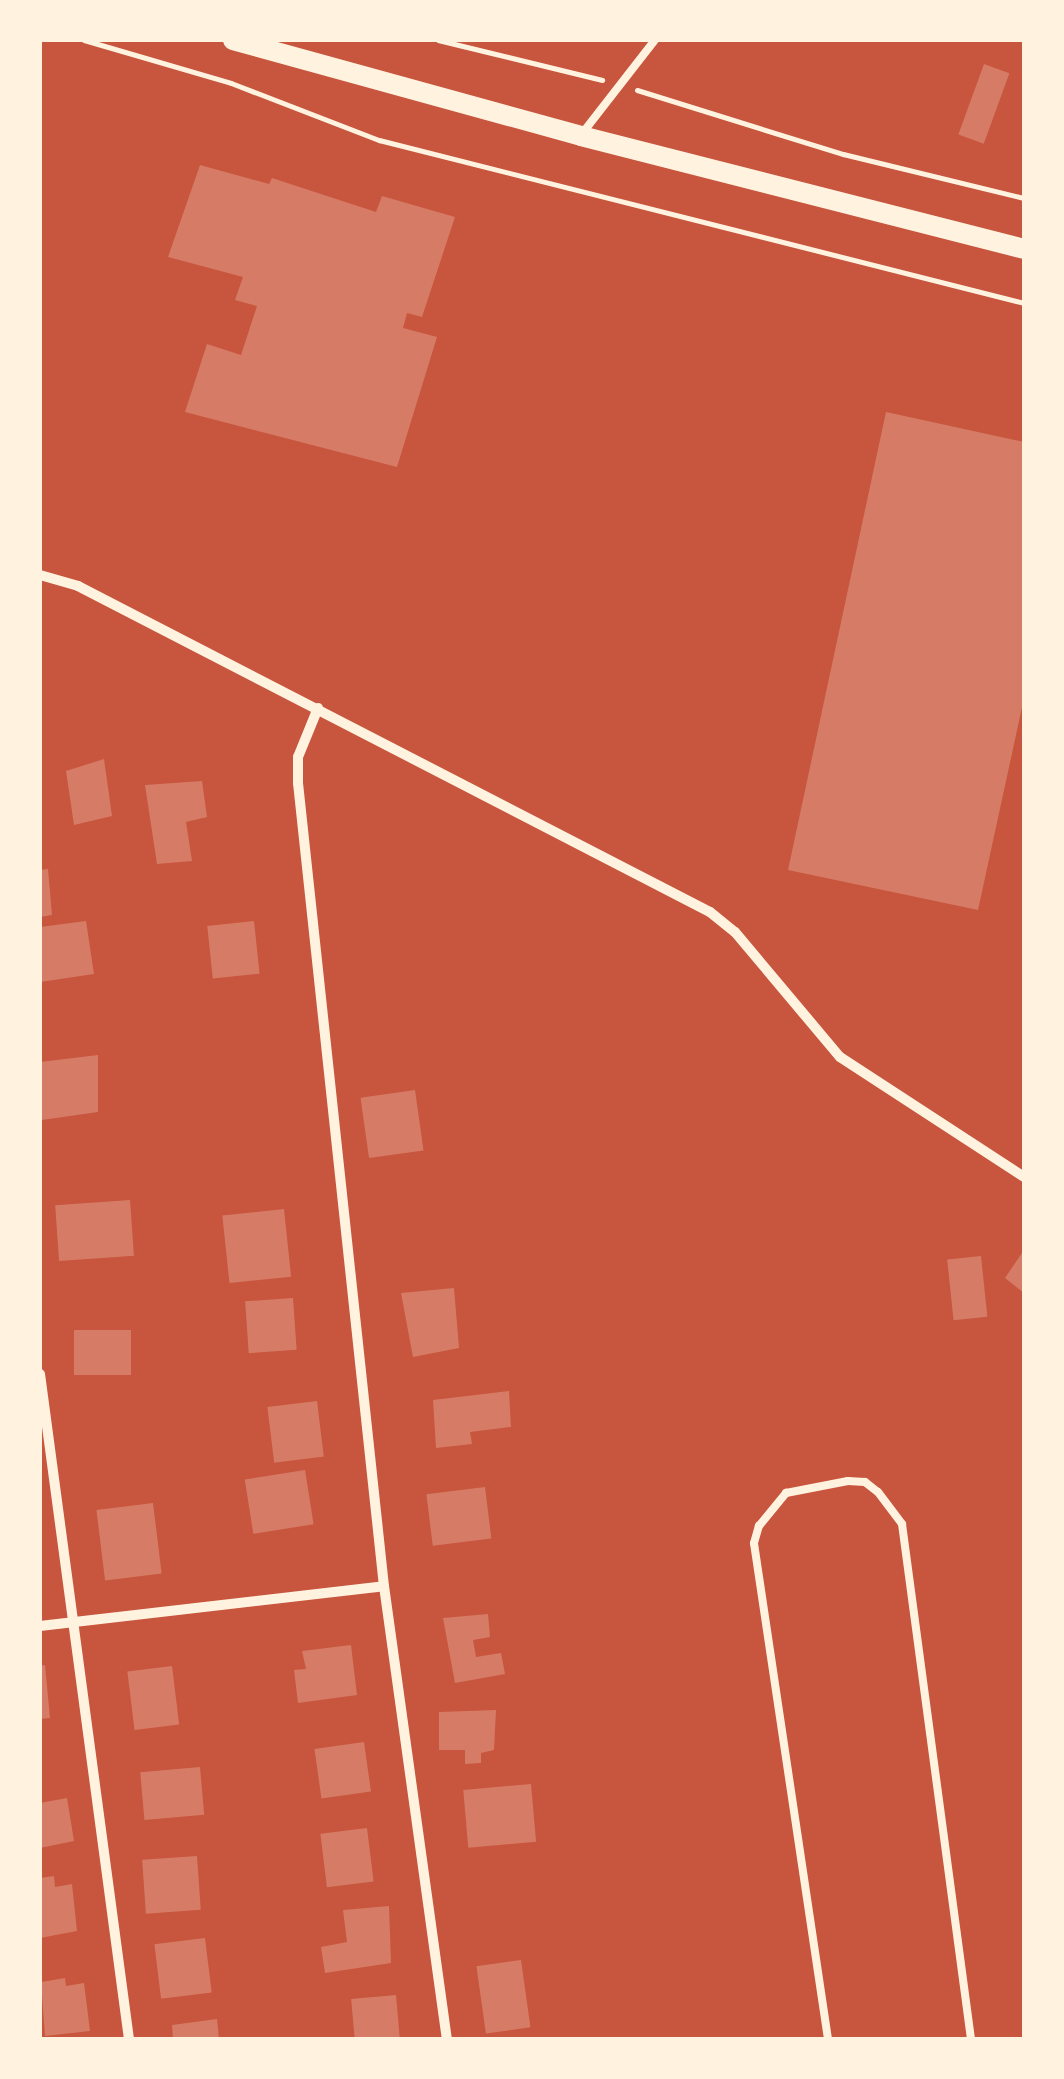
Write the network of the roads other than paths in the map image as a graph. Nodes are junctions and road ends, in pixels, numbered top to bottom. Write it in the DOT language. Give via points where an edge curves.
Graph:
graph roads {
  1 [pos="233,40"];
  2 [pos="655,40"];
  3 [pos="580,136"];
  4 [pos="1024,249"];
  5 [pos="40,575"];
  6 [pos="318,708"];
  7 [pos="1024,1177"];
  8 [pos="40,1374"];
  9 [pos="384,1586"];
  10 [pos="72,1622"];
  11 [pos="40,1626"];
  12 [pos="128,2039"];
  13 [pos="447,2039"];
  14 [pos="828,2039"];
  15 [pos="971,2039"];
  1 -- 3 [label="main road"];
  2 -- 3 [label="lane"];
  3 -- 4 [label="main road"];
  5 -- 6 [label="street" via="78,586"];
  6 -- 7 [label="street" via="710,912 735,932 840,1057"];
  6 -- 9 [label="street" via="298,757 298,783"];
  8 -- 10 [label="street"];
  9 -- 10 [label="street"];
  9 -- 13 [label="street"];
  10 -- 11 [label="street"];
  10 -- 12 [label="street"];
  14 -- 15 [label="lane" via="754,1543 786,1493 848,1481 878,1492 902,1524"];
}
